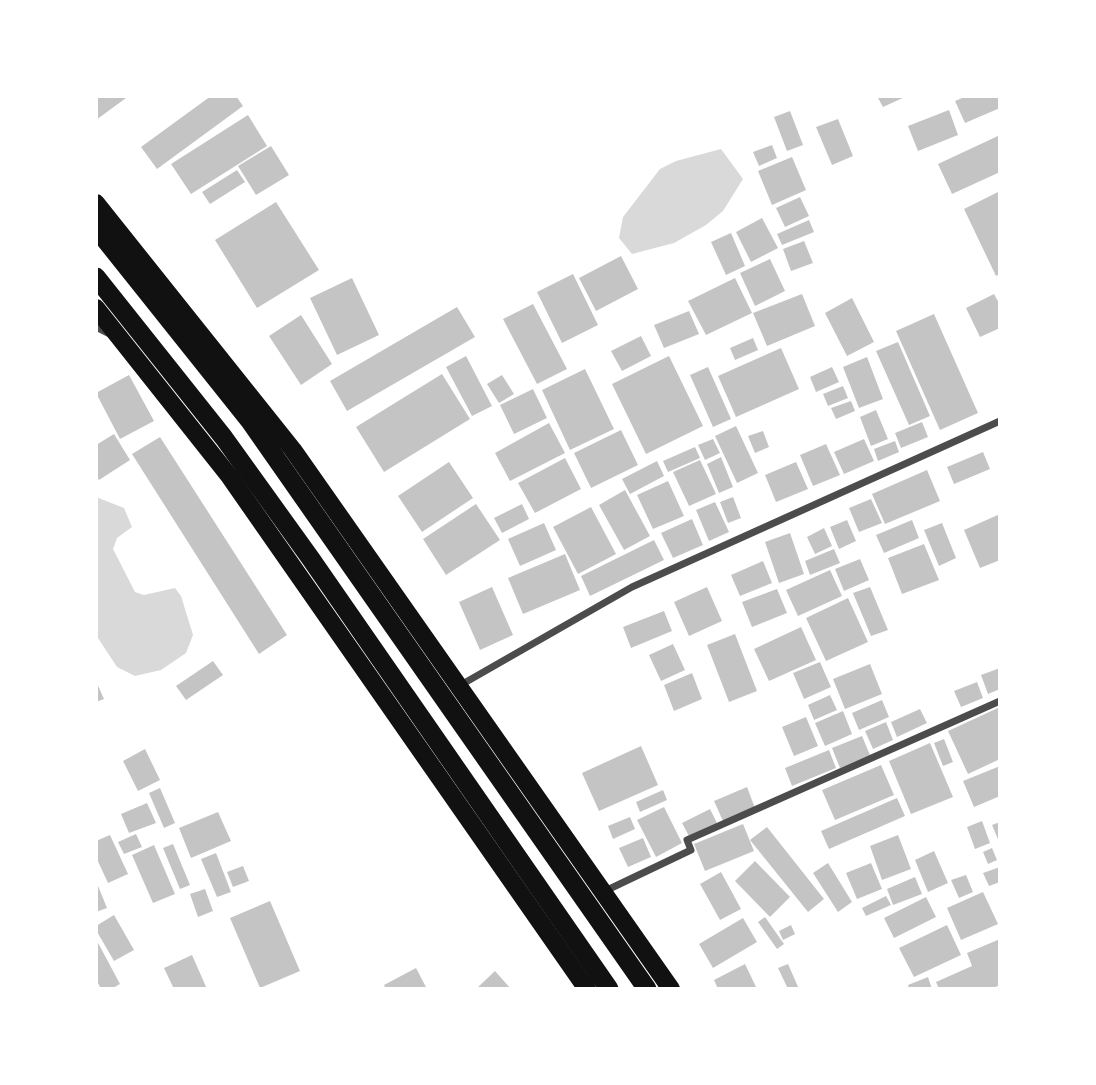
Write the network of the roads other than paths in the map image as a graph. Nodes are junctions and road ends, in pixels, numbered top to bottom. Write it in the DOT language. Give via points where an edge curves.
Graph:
graph roads {
  1 [pos="96,203"];
  2 [pos="96,228"];
  3 [pos="96,277"];
  4 [pos="96,309"];
  5 [pos="96,327"];
  6 [pos="126,343"];
  7 [pos="1000,421"];
  8 [pos="458,687"];
  9 [pos="1000,701"];
  10 [pos="604,892"];
  11 [pos="587,989"];
  12 [pos="609,989"];
  13 [pos="647,989"];
  14 [pos="671,989"];
  1 -- 8 [label="main road" via="293,450"];
  2 -- 13 [label="highway" via="250,421"];
  3 -- 12 [label="highway" via="224,438"];
  4 -- 6 [label="main road"];
  5 -- 6 [label="street"];
  6 -- 11 [label="main road" via="230,477"];
  7 -- 8 [label="street" via="632,587"];
  8 -- 10 [label="main road"];
  9 -- 10 [label="street" via="687,841 691,850"];
  10 -- 14 [label="main road"];
}
